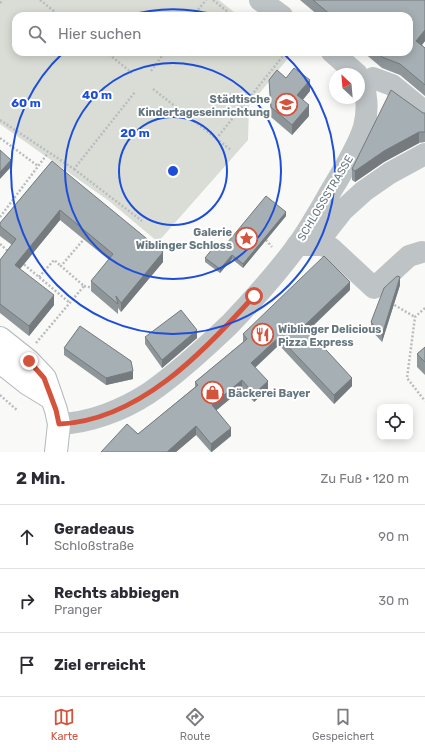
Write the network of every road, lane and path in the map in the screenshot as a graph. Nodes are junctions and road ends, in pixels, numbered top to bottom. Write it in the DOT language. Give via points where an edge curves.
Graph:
graph roads {
  1 [pos="3,0"];
  2 [pos="40,0"];
  3 [pos="206,0"];
  4 [pos="213,0"];
  5 [pos="260,0"];
  6 [pos="0,4"];
  7 [pos="55,12"];
  8 [pos="196,12"];
  9 [pos="228,12"];
  10 [pos="276,12"];
  11 [pos="111,56"];
  12 [pos="162,56"];
  13 [pos="283,56"];
  14 [pos="336,56"];
  15 [pos="349,68"];
  16 [pos="151,70"];
  17 [pos="132,73"];
  18 [pos="365,78"];
  19 [pos="153,90"];
  20 [pos="135,92"];
  21 [pos="365,96"];
  22 [pos="425,112"];
  23 [pos="0,120"];
  24 [pos="0,138"];
  25 [pos="216,138"];
  26 [pos="231,150"];
  27 [pos="48,153"];
  28 [pos="425,154"];
  29 [pos="38,166"];
  30 [pos="74,169"];
  31 [pos="0,217"];
  32 [pos="142,221"];
  33 [pos="84,239"];
  34 [pos="266,240"];
  35 [pos="0,244"];
  36 [pos="297,245"];
  37 [pos="271,246"];
  38 [pos="422,252"];
  39 [pos="11,254"];
  40 [pos="17,258"];
  41 [pos="61,266"];
  42 [pos="28,268"];
  43 [pos="24,273"];
  44 [pos="39,277"];
  45 [pos="84,286"];
  46 [pos="93,288"];
  47 [pos="380,294"];
  48 [pos="70,303"];
  49 [pos="425,308"];
  50 [pos="415,317"];
  51 [pos="0,338"];
  52 [pos="24,357"];
  53 [pos="0,362"];
  54 [pos="0,395"];
  55 [pos="51,398"];
  56 [pos="425,401"];
  57 [pos="18,412"];
  58 [pos="59,424"];
  59 [pos="56,452"];
  1 -- 6 [label="path"];
  2 -- 7 [label="path"];
  3 -- 8 [label="path"];
  4 -- 9 [label="path"];
  5 -- 10 [label="street"];
  11 -- 17 [label="path"];
  12 -- 16 [label="path"];
  13 -- 25 [label="path"];
  14 -- 15 [label="street"];
  18 -- 22 [label="street" via="373,78 392,85"];
  19 -- 25 [label="path"];
  20 -- 30 [label="path"];
  21 -- 36 [label="street, SCHLOSSSTRASSE" via="367,102 364,127 344,170"];
  23 -- 27 [label="path"];
  24 -- 29 [label="path"];
  25 -- 26 [label="path"];
  27 -- 29 [label="path"];
  27 -- 30 [label="path"];
  28 -- 36 [label="street" via="364,191 343,210 325,233"];
  29 -- 31 [label="path"];
  30 -- 32 [label="path"];
  33 -- 41 [label="path"];
  34 -- 37 [label="path"];
  35 -- 39 [label="path"];
  36 -- 47 [label="street, SCHLOSSSTRASSE" via="321,245 331,248"];
  36 -- 58 [label="street, SCHLOSSSTRASSE" via="230,324 172,377 148,394 103,416 77,423"];
  38 -- 47 [label="street" via="409,256"];
  40 -- 42 [label="path"];
  41 -- 44 [label="path" via="54,260"];
  41 -- 45 [label="path"];
  42 -- 43 [label="path"];
  42 -- 44 [label="path"];
  44 -- 48 [label="path"];
  45 -- 46 [label="path"];
  45 -- 48 [label="path"];
  47 -- 50 [label="path"];
  48 -- 52 [label="path"];
  49 -- 50 [label="path"];
  50 -- 56 [label="path" via="407,378"];
  51 -- 52 [label="main road"];
  52 -- 55 [label="main road" via="44,378"];
  53 -- 55 [label="main road"];
  54 -- 57 [label="path"];
  55 -- 58 [label="main road"];
  58 -- 59 [label="main road"];
}
